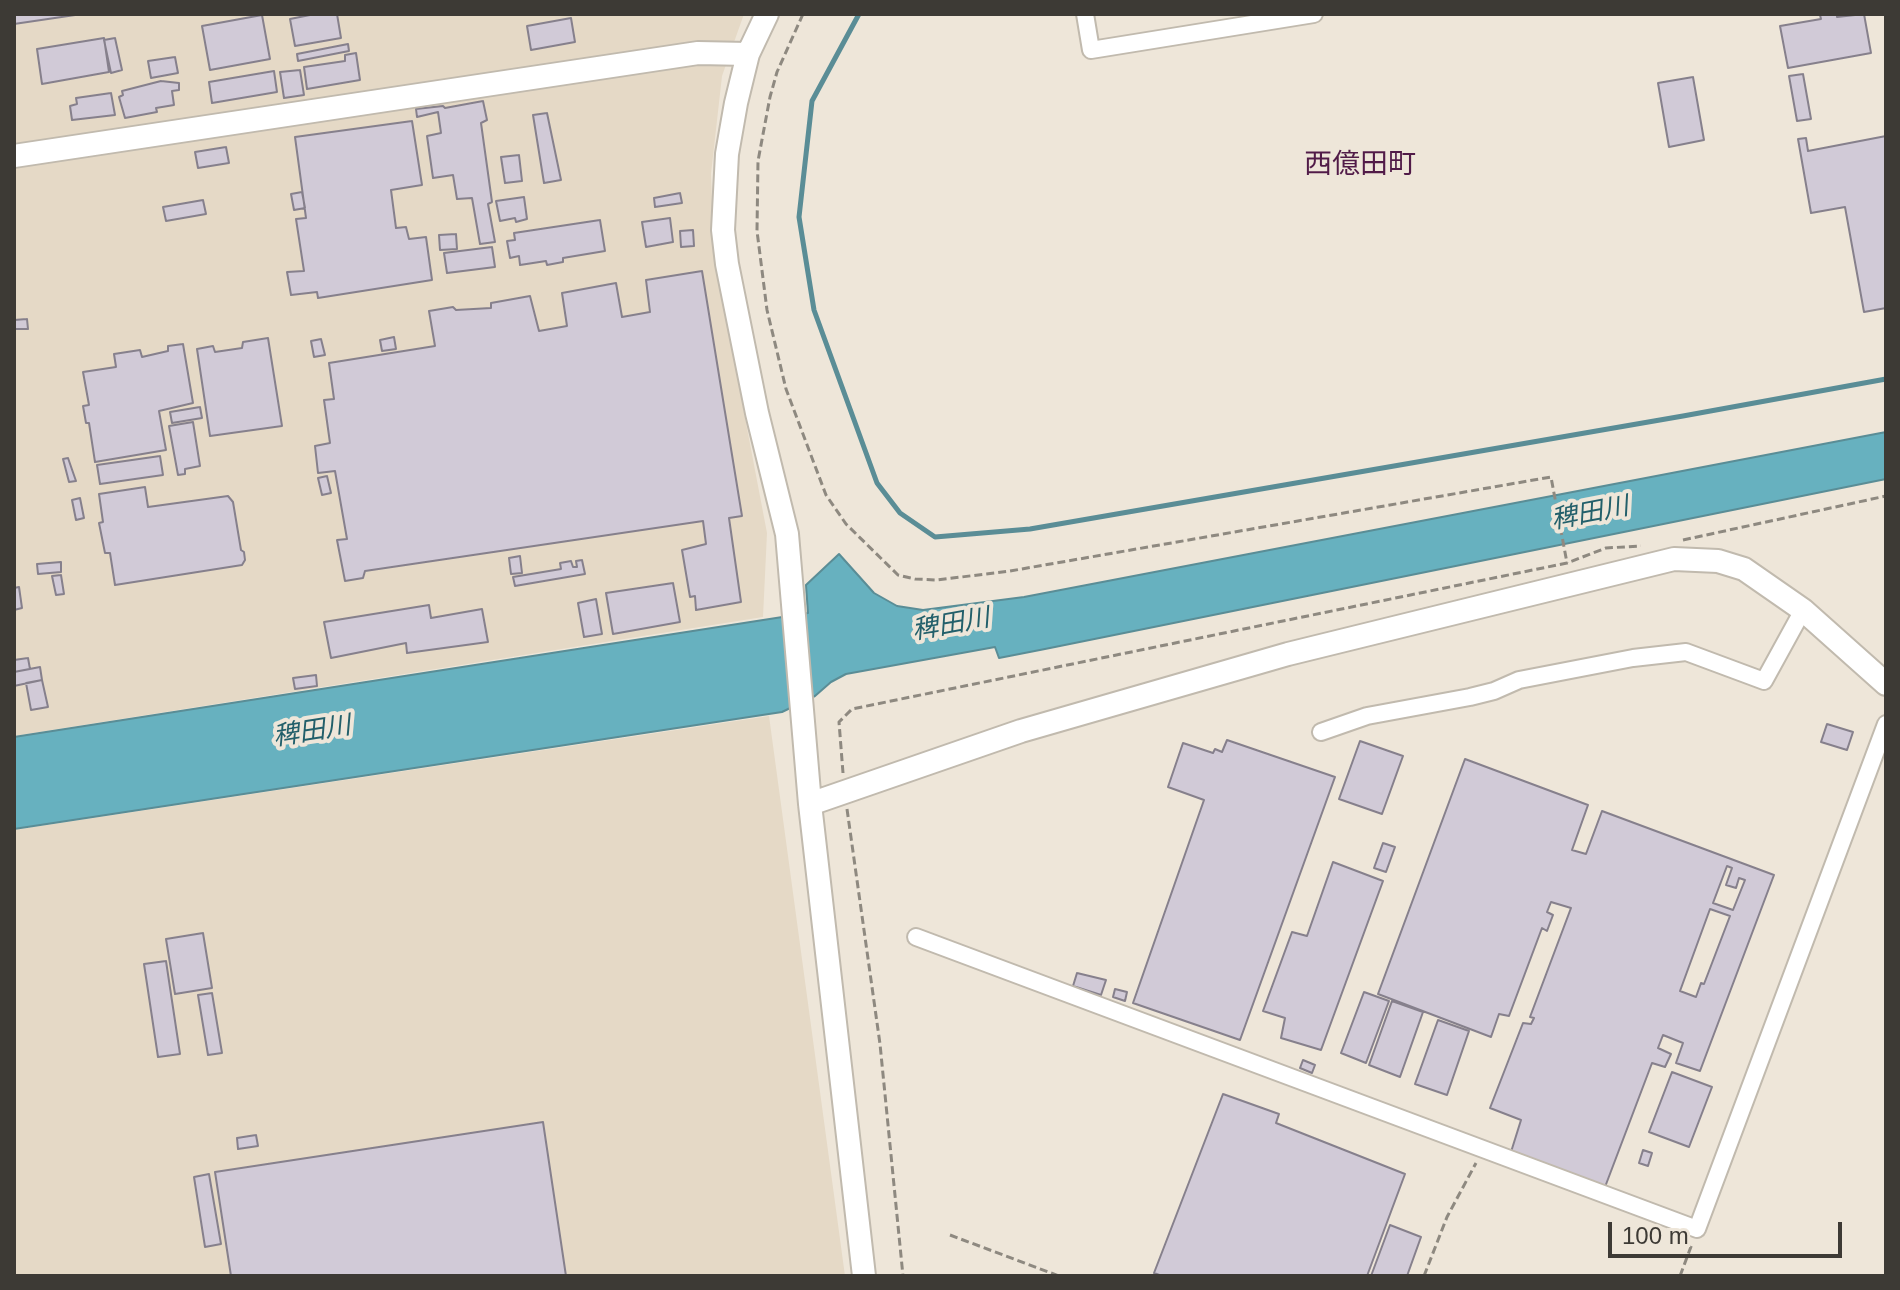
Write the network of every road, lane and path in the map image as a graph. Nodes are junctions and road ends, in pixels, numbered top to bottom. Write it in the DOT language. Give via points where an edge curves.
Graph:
graph roads {
  1 [pos="767,14"];
  2 [pos="803,14"];
  3 [pos="1085,14"];
  4 [pos="1314,14"];
  5 [pos="748,54"];
  6 [pos="14,156"];
  7 [pos="1886,496"];
  8 [pos="1672,547"];
  9 [pos="1654,562"];
  10 [pos="1567,563"];
  11 [pos="1803,610"];
  12 [pos="1886,684"];
  13 [pos="1886,724"];
  14 [pos="1321,732"];
  15 [pos="845,792"];
  16 [pos="810,804"];
  17 [pos="916,937"];
  18 [pos="1484,1149"];
  19 [pos="1697,1229"];
  20 [pos="950,1235"];
  21 [pos="864,1276"];
  22 [pos="903,1276"];
  23 [pos="1059,1276"];
  24 [pos="1424,1276"];
  25 [pos="1680,1276"];
  1 -- 5 [label="street"];
  2 -- 10 [label="path" via="777,72 758,161 757,231 767,310 786,389 826,495 846,524 898,575 937,580 996,573 1551,477"];
  3 -- 4 [label="street" via="1091,50"];
  5 -- 6 [label="street" via="698,53"];
  5 -- 16 [label="street" via="727,154 723,230 757,413 787,534"];
  7 -- 8 [label="path" via="1687,538"];
  8 -- 9 [label="street"];
  8 -- 10 [label="path" via="1606,548"];
  9 -- 11 [label="street" via="1718,561 1744,569"];
  9 -- 15 [label="street" via="1273,658 1021,731"];
  10 -- 15 [label="path" via="852,709 839,722"];
  11 -- 12 [label="street"];
  11 -- 14 [label="street" via="1764,681 1686,652 1633,658 1367,716"];
  13 -- 19 [label="street"];
  15 -- 16 [label="street"];
  15 -- 22 [label="path" via="880,1044"];
  16 -- 21 [label="street"];
  17 -- 18 [label="street"];
  18 -- 19 [label="street"];
  18 -- 24 [label="path" via="1447,1217"];
  19 -- 25 [label="path"];
  20 -- 23 [label="path"];
}
